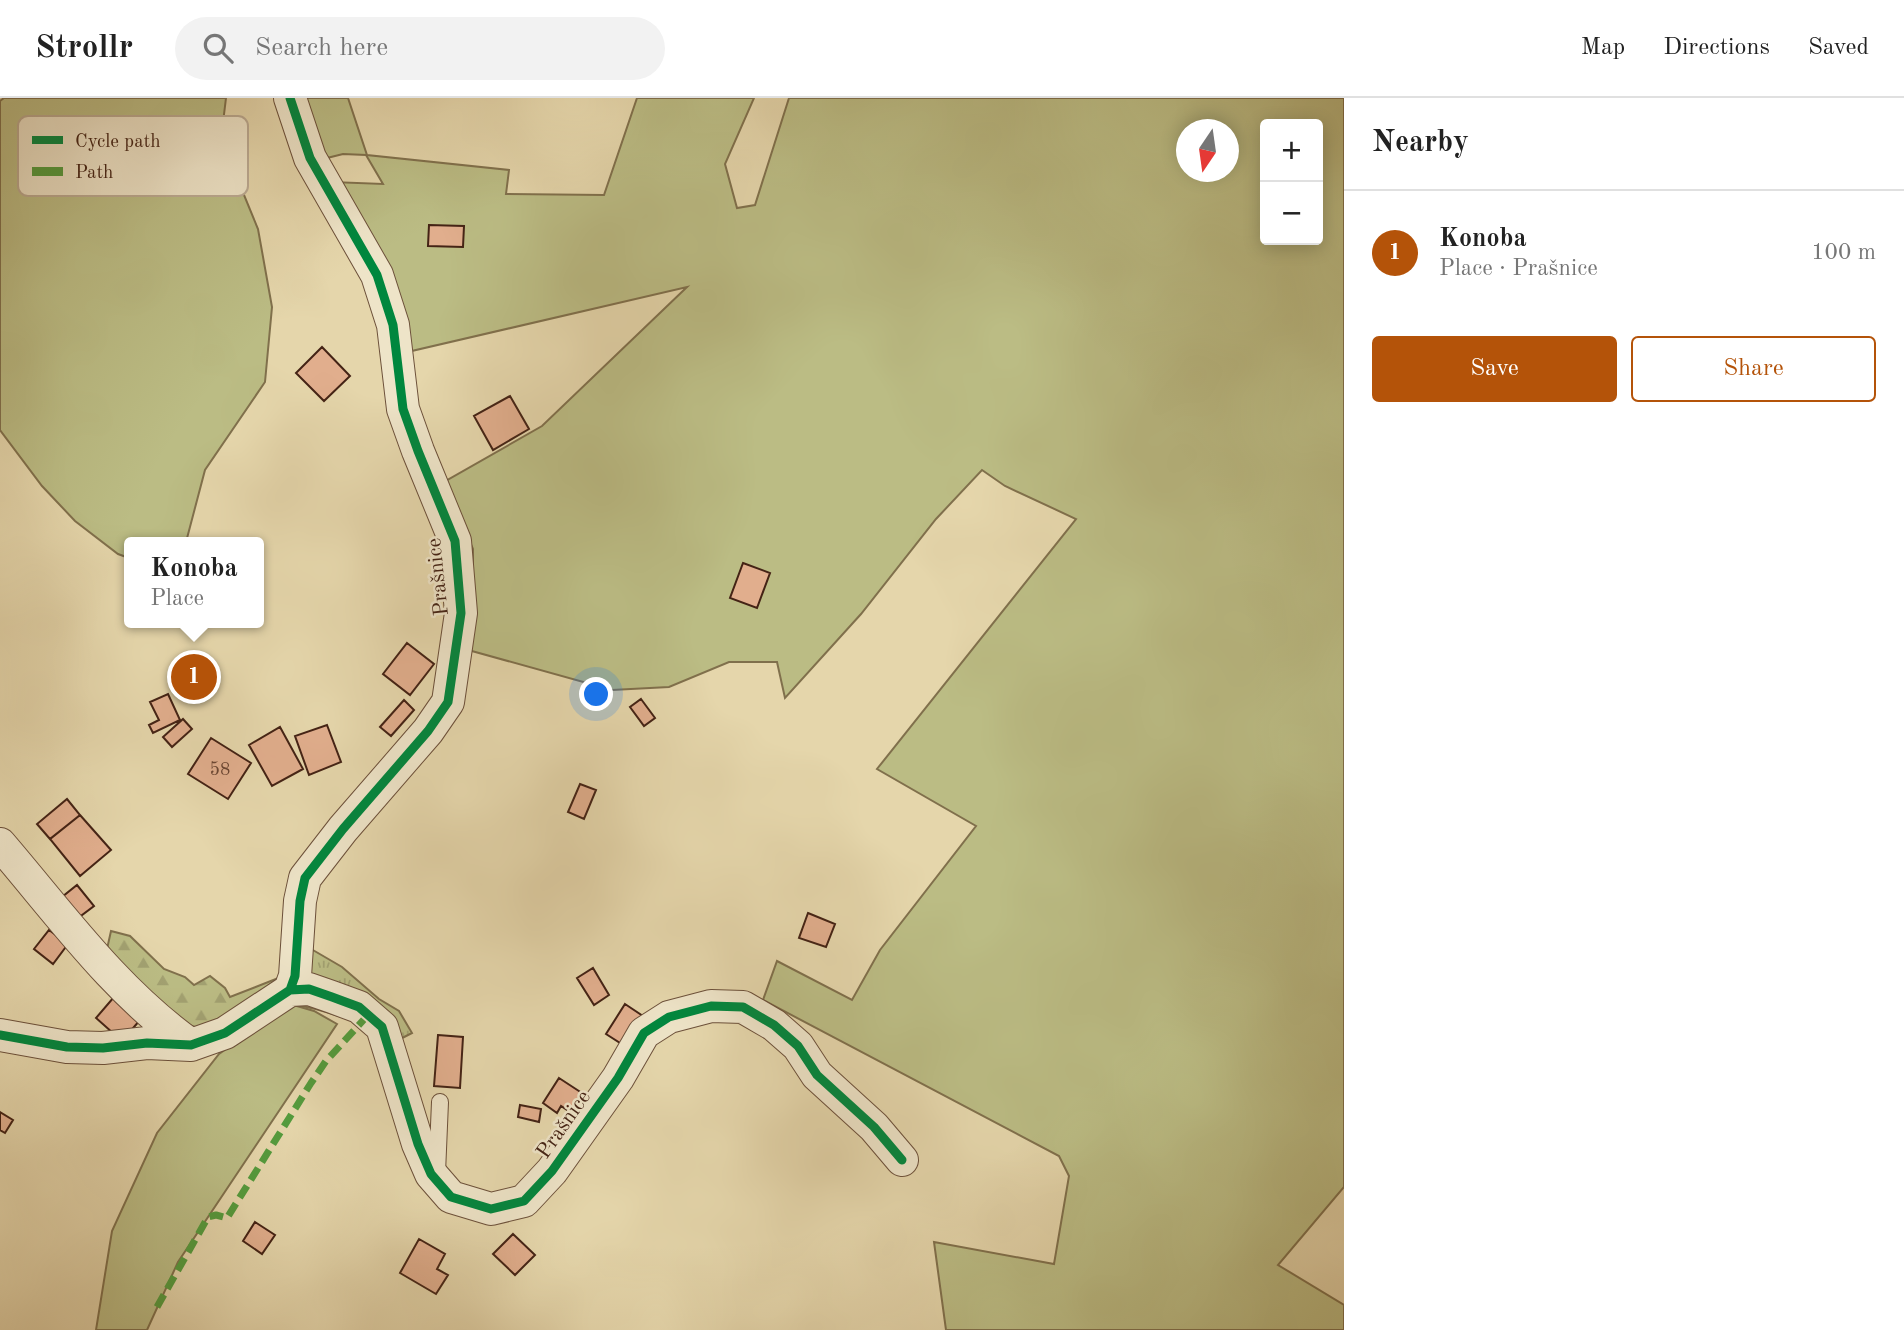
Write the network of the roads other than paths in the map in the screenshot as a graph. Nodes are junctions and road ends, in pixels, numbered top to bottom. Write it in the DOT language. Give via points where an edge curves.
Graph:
graph roads {
  1 [pos="290,98"];
  2 [pos="0,844"];
  3 [pos="289,990"];
  4 [pos="0,1035"];
  5 [pos="191,1045"];
  6 [pos="440,1102"];
  7 [pos="902,1160"];
  8 [pos="437,1181"];
  1 -- 3 [label="street, Prašnice" via="310,158 377,275 393,325 403,409 455,541 461,613 448,702 305,878 295,976"];
  2 -- 5 [label="street" via="99,964"];
  3 -- 5 [label="street" via="225,1033"];
  3 -- 8 [label="street, Prašnice" via="309,989 359,1007 382,1027 418,1144"];
  4 -- 5 [label="street" via="67,1047"];
  6 -- 8 [label="lane"];
  7 -- 8 [label="street, Prašnice" via="774,1025 743,1007 710,1006 669,1017 644,1033 552,1171 524,1201 491,1209 451,1197"];
}
